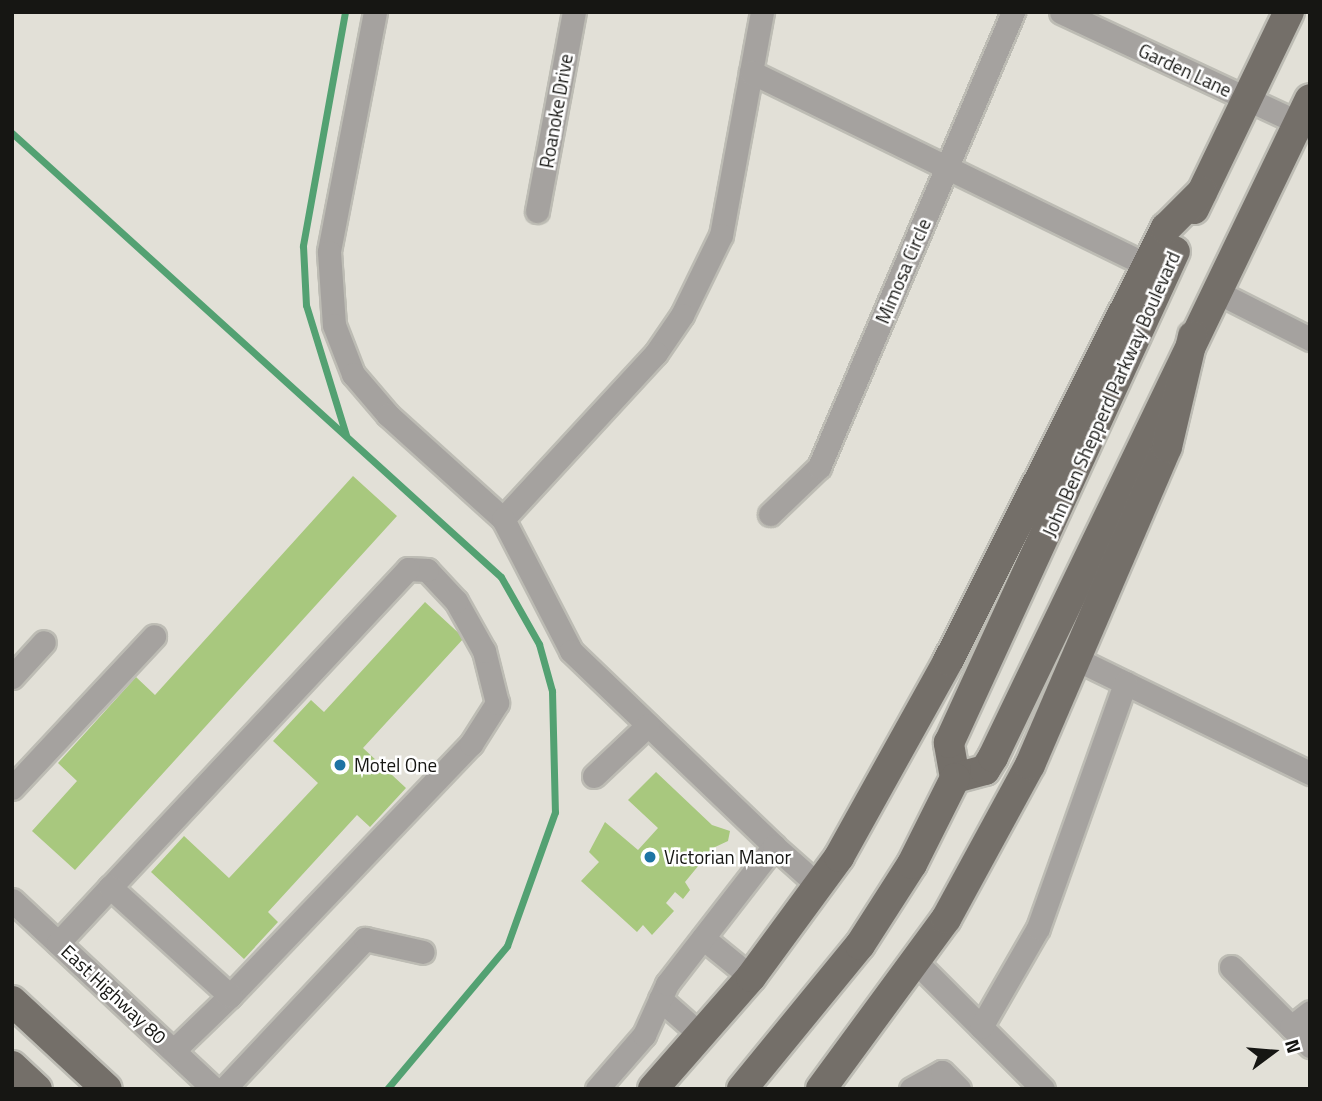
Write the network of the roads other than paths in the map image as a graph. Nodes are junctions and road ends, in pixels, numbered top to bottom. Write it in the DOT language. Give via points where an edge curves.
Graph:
graph roads {
  1 [pos="375,12"];
  2 [pos="573,12"];
  3 [pos="762,12"];
  4 [pos="1013,12"];
  5 [pos="1061,12"];
  6 [pos="1289,12"];
  7 [pos="751,72"];
  8 [pos="1247,99"];
  9 [pos="1306,117"];
  10 [pos="947,168"];
  11 [pos="1202,192"];
  12 [pos="537,211"];
  13 [pos="1147,265"];
  14 [pos="1215,291"];
  15 [pos="1193,336"];
  16 [pos="1310,338"];
  17 [pos="770,514"];
  18 [pos="503,519"];
  19 [pos="154,636"];
  20 [pos="44,642"];
  21 [pos="1076,659"];
  22 [pos="12,677"];
  23 [pos="1125,683"];
  24 [pos="648,725"];
  25 [pos="1310,773"];
  26 [pos="594,776"];
  27 [pos="955,778"];
  28 [pos="12,788"];
  29 [pos="774,846"];
  30 [pos="819,886"];
  31 [pos="110,887"];
  32 [pos="12,900"];
  33 [pos="703,938"];
  34 [pos="58,943"];
  35 [pos="424,952"];
  36 [pos="917,963"];
  37 [pos="1231,967"];
  38 [pos="751,977"];
  39 [pos="230,996"];
  40 [pos="660,999"];
  41 [pos="12,1001"];
  42 [pos="1310,1012"];
  43 [pos="981,1027"];
  44 [pos="1291,1027"];
  45 [pos="701,1035"];
  46 [pos="1310,1046"];
  47 [pos="174,1050"];
  48 [pos="12,1066"];
  49 [pos="37,1089"];
  50 [pos="107,1089"];
  51 [pos="215,1089"];
  52 [pos="224,1089"];
  53 [pos="597,1089"];
  54 [pos="653,1089"];
  55 [pos="742,1089"];
  56 [pos="821,1089"];
  57 [pos="911,1089"];
  58 [pos="959,1089"];
  59 [pos="1043,1089"];
  1 -- 18 [label="street" via="329,251 334,325 353,374 388,415"];
  2 -- 12 [label="street, Roanoke Drive"];
  3 -- 7 [label="street"];
  4 -- 10 [label="street, Mimosa Circle"];
  5 -- 8 [label="street, Garden Lane"];
  6 -- 8 [label="main road, John Ben Shepperd Parkway Boulevard"];
  7 -- 10 [label="street"];
  7 -- 18 [label="street" via="722,235 682,315 648,363"];
  8 -- 9 [label="street, Garden Lane"];
  8 -- 11 [label="main road, John Ben Shepperd Parkway Boulevard"];
  9 -- 14 [label="main road"];
  10 -- 13 [label="street"];
  10 -- 17 [label="street, Mimosa Circle" via="819,467"];
  11 -- 13 [label="main road" via="1166,228"];
  11 -- 27 [label="main road, John Ben Shepperd Parkway Boulevard" via="949,743"];
  13 -- 30 [label="main road" via="943,671"];
  14 -- 15 [label="main road"];
  14 -- 16 [label="street"];
  15 -- 21 [label="main road" via="1167,447"];
  15 -- 27 [label="main road" via="993,757 985,770"];
  18 -- 24 [label="street" via="571,651"];
  19 -- 28 [label="street"];
  20 -- 22 [label="street"];
  21 -- 23 [label="street"];
  21 -- 36 [label="main road" via="1003,818"];
  23 -- 25 [label="street"];
  23 -- 43 [label="street" via="1038,928"];
  24 -- 26 [label="street"];
  24 -- 29 [label="street"];
  27 -- 55 [label="main road" via="912,864 860,945"];
  29 -- 30 [label="street"];
  29 -- 33 [label="street"];
  30 -- 38 [label="main road"];
  31 -- 34 [label="street"];
  31 -- 39 [label="street"];
  31 -- 39 [label="street" via="408,569 427,570 456,601 484,651 497,703 471,744"];
  32 -- 34 [label="street, East Highway 80"];
  33 -- 38 [label="street"];
  33 -- 40 [label="street"];
  34 -- 47 [label="street, East Highway 80"];
  35 -- 52 [label="street" via="365,939"];
  36 -- 43 [label="street"];
  36 -- 56 [label="main road"];
  37 -- 44 [label="street"];
  38 -- 45 [label="main road"];
  39 -- 47 [label="street"];
  40 -- 45 [label="street"];
  40 -- 53 [label="street" via="644,1035"];
  41 -- 50 [label="main road"];
  42 -- 44 [label="street"];
  43 -- 59 [label="street"];
  44 -- 46 [label="street"];
  45 -- 54 [label="main road"];
  47 -- 51 [label="street, East Highway 80"];
  48 -- 49 [label="main road"];
  57 -- 58 [label="street" via="922,1077 942,1072"];
}
